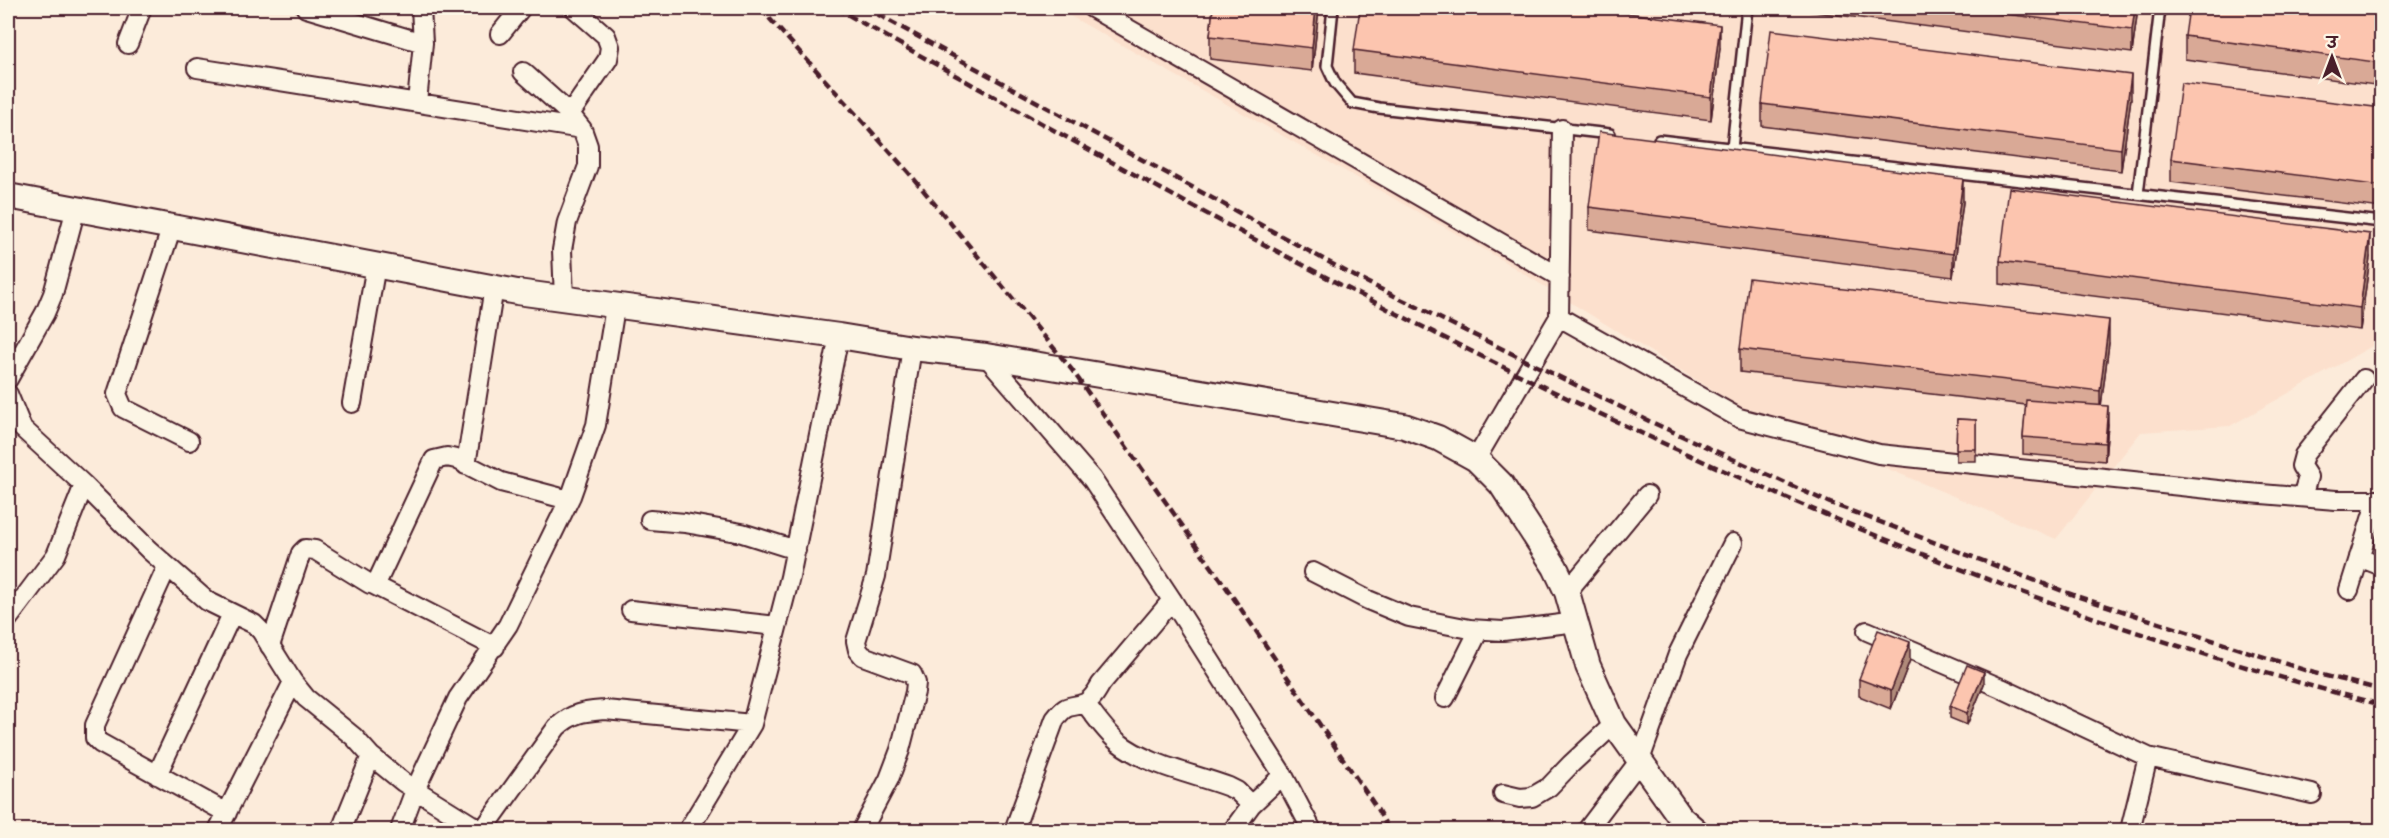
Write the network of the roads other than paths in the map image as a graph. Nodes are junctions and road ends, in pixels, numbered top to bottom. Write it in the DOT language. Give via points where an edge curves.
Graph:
graph roads {
  1 [pos="142,8"];
  2 [pos="306,8"];
  3 [pos="421,8"];
  4 [pos="521,8"];
  5 [pos="574,8"];
  6 [pos="1092,8"];
  7 [pos="1333,8"];
  8 [pos="1748,8"];
  9 [pos="2160,8"];
  10 [pos="500,34"];
  11 [pos="423,43"];
  12 [pos="128,44"];
  13 [pos="197,68"];
  14 [pos="523,72"];
  15 [pos="417,102"];
  16 [pos="570,114"];
  17 [pos="582,129"];
  18 [pos="1562,129"];
  19 [pos="1619,135"];
  20 [pos="1653,139"];
  21 [pos="1732,148"];
  22 [pos="2138,194"];
  23 [pos="8,196"];
  24 [pos="76,208"];
  25 [pos="2382,222"];
  26 [pos="172,226"];
  27 [pos="376,265"];
  28 [pos="1560,277"];
  29 [pos="494,287"];
  30 [pos="564,299"];
  31 [pos="615,307"];
  32 [pos="1559,317"];
  33 [pos="839,336"];
  34 [pos="912,348"];
  35 [pos="987,356"];
  36 [pos="8,379"];
  37 [pos="2364,379"];
  38 [pos="8,394"];
  39 [pos="352,403"];
  40 [pos="189,441"];
  41 [pos="1476,459"];
  42 [pos="466,465"];
  43 [pos="84,485"];
  44 [pos="1647,495"];
  45 [pos="2302,497"];
  46 [pos="569,500"];
  47 [pos="2379,500"];
  48 [pos="650,520"];
  49 [pos="1733,543"];
  50 [pos="796,550"];
  51 [pos="2359,557"];
  52 [pos="2382,566"];
  53 [pos="167,567"];
  54 [pos="1313,572"];
  55 [pos="374,585"];
  56 [pos="2349,590"];
  57 [pos="1568,592"];
  58 [pos="1172,600"];
  59 [pos="10,610"];
  60 [pos="631,610"];
  61 [pos="232,614"];
  62 [pos="1577,622"];
  63 [pos="777,626"];
  64 [pos="1479,630"];
  65 [pos="1867,631"];
  66 [pos="270,646"];
  67 [pos="495,647"];
  68 [pos="293,682"];
  69 [pos="1445,698"];
  70 [pos="1085,703"];
  71 [pos="752,724"];
  72 [pos="1614,724"];
  73 [pos="371,756"];
  74 [pos="2148,757"];
  75 [pos="1640,760"];
  76 [pos="157,775"];
  77 [pos="1283,775"];
  78 [pos="415,790"];
  79 [pos="1503,794"];
  80 [pos="2312,794"];
  81 [pos="1251,805"];
  82 [pos="226,813"];
  83 [pos="218,831"];
  84 [pos="341,831"];
  85 [pos="400,831"];
  86 [pos="481,831"];
  87 [pos="688,831"];
  88 [pos="862,831"];
  89 [pos="1014,831"];
  90 [pos="1233,831"];
  91 [pos="1312,831"];
  92 [pos="1587,831"];
  93 [pos="1695,831"];
  94 [pos="2130,831"];
  1 -- 12 [label="street"];
  2 -- 11 [label="street"];
  3 -- 11 [label="street"];
  4 -- 10 [label="street"];
  5 -- 16 [label="street" via="606,36 610,47 608,59"];
  6 -- 28 [label="street"];
  7 -- 18 [label="lane" via="1327,66 1352,103"];
  8 -- 21 [label="lane"];
  9 -- 22 [label="lane"];
  11 -- 15 [label="street"];
  13 -- 15 [label="street"];
  14 -- 16 [label="street"];
  15 -- 17 [label="street"];
  16 -- 17 [label="street"];
  17 -- 30 [label="street" via="588,146 588,166 567,222 562,250"];
  18 -- 19 [label="lane"];
  18 -- 28 [label="street"];
  20 -- 21 [label="lane"];
  21 -- 22 [label="lane"];
  22 -- 25 [label="lane"];
  23 -- 24 [label="street"];
  24 -- 26 [label="street"];
  24 -- 36 [label="street" via="53,294"];
  26 -- 27 [label="street"];
  26 -- 40 [label="street" via="117,394 123,408"];
  27 -- 29 [label="street"];
  27 -- 39 [label="street"];
  28 -- 32 [label="street"];
  29 -- 30 [label="street"];
  29 -- 42 [label="street"];
  30 -- 31 [label="street"];
  31 -- 33 [label="street"];
  31 -- 46 [label="street" via="596,425"];
  32 -- 41 [label="street"];
  32 -- 45 [label="street" via="1739,417 1879,454"];
  33 -- 34 [label="street"];
  33 -- 50 [label="street"];
  34 -- 35 [label="street"];
  34 -- 88 [label="street" via="876,576 856,641 863,656 912,675 915,692 893,769"];
  35 -- 41 [label="street" via="1404,426 1438,438"];
  35 -- 58 [label="street" via="1092,479"];
  37 -- 45 [label="street" via="2304,455 2301,466 2308,477"];
  38 -- 43 [label="street" via="22,428"];
  41 -- 57 [label="street" via="1501,484"];
  42 -- 46 [label="street" via="501,482"];
  42 -- 55 [label="street" via="447,457 434,460"];
  43 -- 53 [label="street"];
  43 -- 59 [label="street" via="56,555"];
  44 -- 57 [label="street"];
  45 -- 47 [label="street"];
  46 -- 67 [label="street"];
  47 -- 51 [label="street"];
  48 -- 50 [label="street" via="742,533"];
  49 -- 75 [label="street" via="1678,654"];
  50 -- 63 [label="street"];
  51 -- 52 [label="street"];
  51 -- 56 [label="street"];
  53 -- 61 [label="street" via="207,601"];
  53 -- 76 [label="street" via="94,731 100,743"];
  54 -- 64 [label="street" via="1410,617"];
  55 -- 66 [label="street" via="315,550 305,549 298,559"];
  55 -- 67 [label="street"];
  57 -- 62 [label="street"];
  58 -- 70 [label="street"];
  58 -- 77 [label="street"];
  60 -- 63 [label="street"];
  61 -- 66 [label="street" via="254,624"];
  61 -- 76 [label="street"];
  62 -- 64 [label="street" via="1503,632"];
  62 -- 72 [label="street" via="1588,666"];
  63 -- 71 [label="street"];
  64 -- 69 [label="street"];
  65 -- 74 [label="street"];
  66 -- 68 [label="street"];
  67 -- 78 [label="street" via="458,698"];
  68 -- 73 [label="street"];
  68 -- 82 [label="street"];
  70 -- 81 [label="street" via="1126,748 1229,787"];
  70 -- 89 [label="street" via="1069,705 1055,719"];
  71 -- 86 [label="street" via="605,710 570,716 557,726"];
  71 -- 87 [label="street"];
  72 -- 75 [label="street"];
  72 -- 79 [label="street" via="1549,787 1532,797"];
  73 -- 78 [label="street"];
  73 -- 84 [label="street"];
  74 -- 80 [label="street"];
  74 -- 94 [label="street"];
  75 -- 92 [label="street"];
  75 -- 93 [label="street" via="1681,818"];
  76 -- 82 [label="street"];
  77 -- 81 [label="street"];
  77 -- 91 [label="street"];
  78 -- 85 [label="street"];
  78 -- 86 [label="street"];
  81 -- 90 [label="street"];
  82 -- 83 [label="street"];
}
